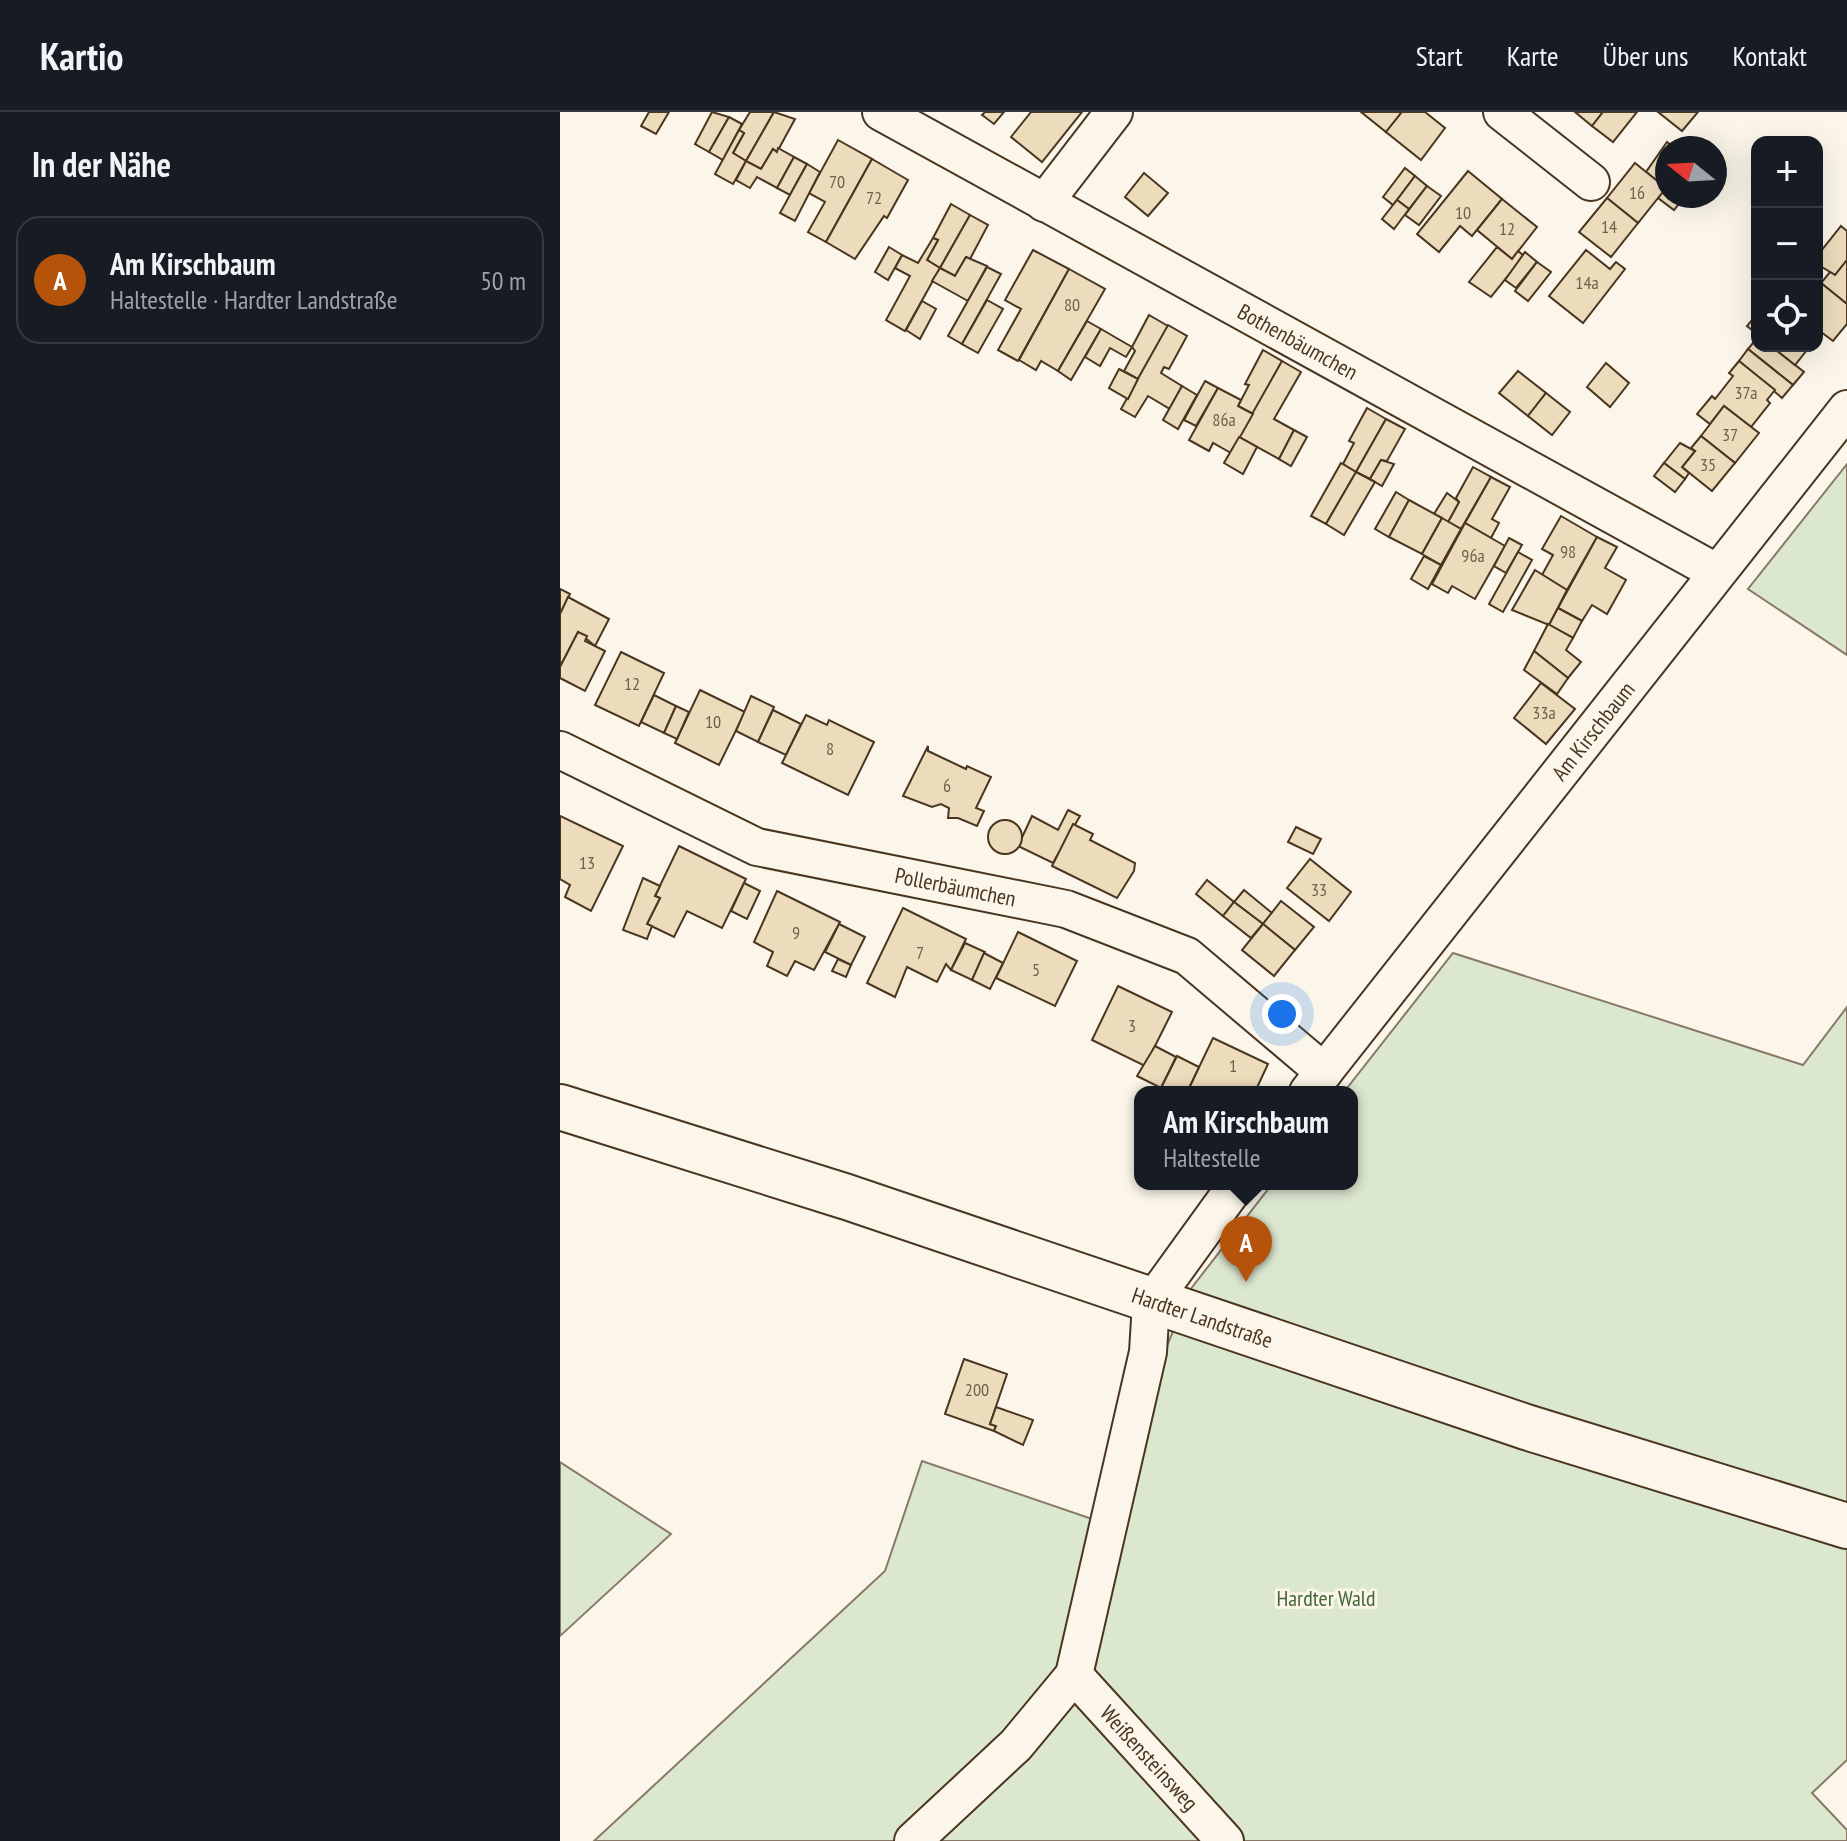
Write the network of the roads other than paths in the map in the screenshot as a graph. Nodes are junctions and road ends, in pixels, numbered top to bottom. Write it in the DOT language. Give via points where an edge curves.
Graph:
graph roads {
  1 [pos="881,112"];
  2 [pos="1114,112"];
  3 [pos="1502,112"];
  4 [pos="1591,182"];
  5 [pos="1044,203"];
  6 [pos="1847,409"];
  7 [pos="1716,572"];
  8 [pos="560,750"];
  9 [pos="1316,1082"];
  10 [pos="560,1107"];
  11 [pos="1233,1190"];
  12 [pos="1151,1303"];
  13 [pos="1847,1526"];
  14 [pos="1074,1675"];
  15 [pos="913,1841"];
  16 [pos="1225,1841"];
  1 -- 5 [label="street, Bothenbäumchen"];
  2 -- 5 [label="street"];
  3 -- 4 [label="street"];
  5 -- 7 [label="street, Bothenbäumchen"];
  6 -- 7 [label="street, Am Kirschbaum"];
  7 -- 9 [label="street, Am Kirschbaum"];
  8 -- 9 [label="street, Pollerbäumchen" via="757,847 1066,909 1187,956"];
  10 -- 12 [label="main road, Hardter Landstraße" via="847,1197"];
  11 -- 12 [label="street"];
  12 -- 13 [label="main road, Hardter Landstraße"];
  12 -- 14 [label="street" via="1148,1352"];
  14 -- 15 [label="street" via="1016,1745"];
  14 -- 16 [label="street, Weißensteinsweg"];
}
